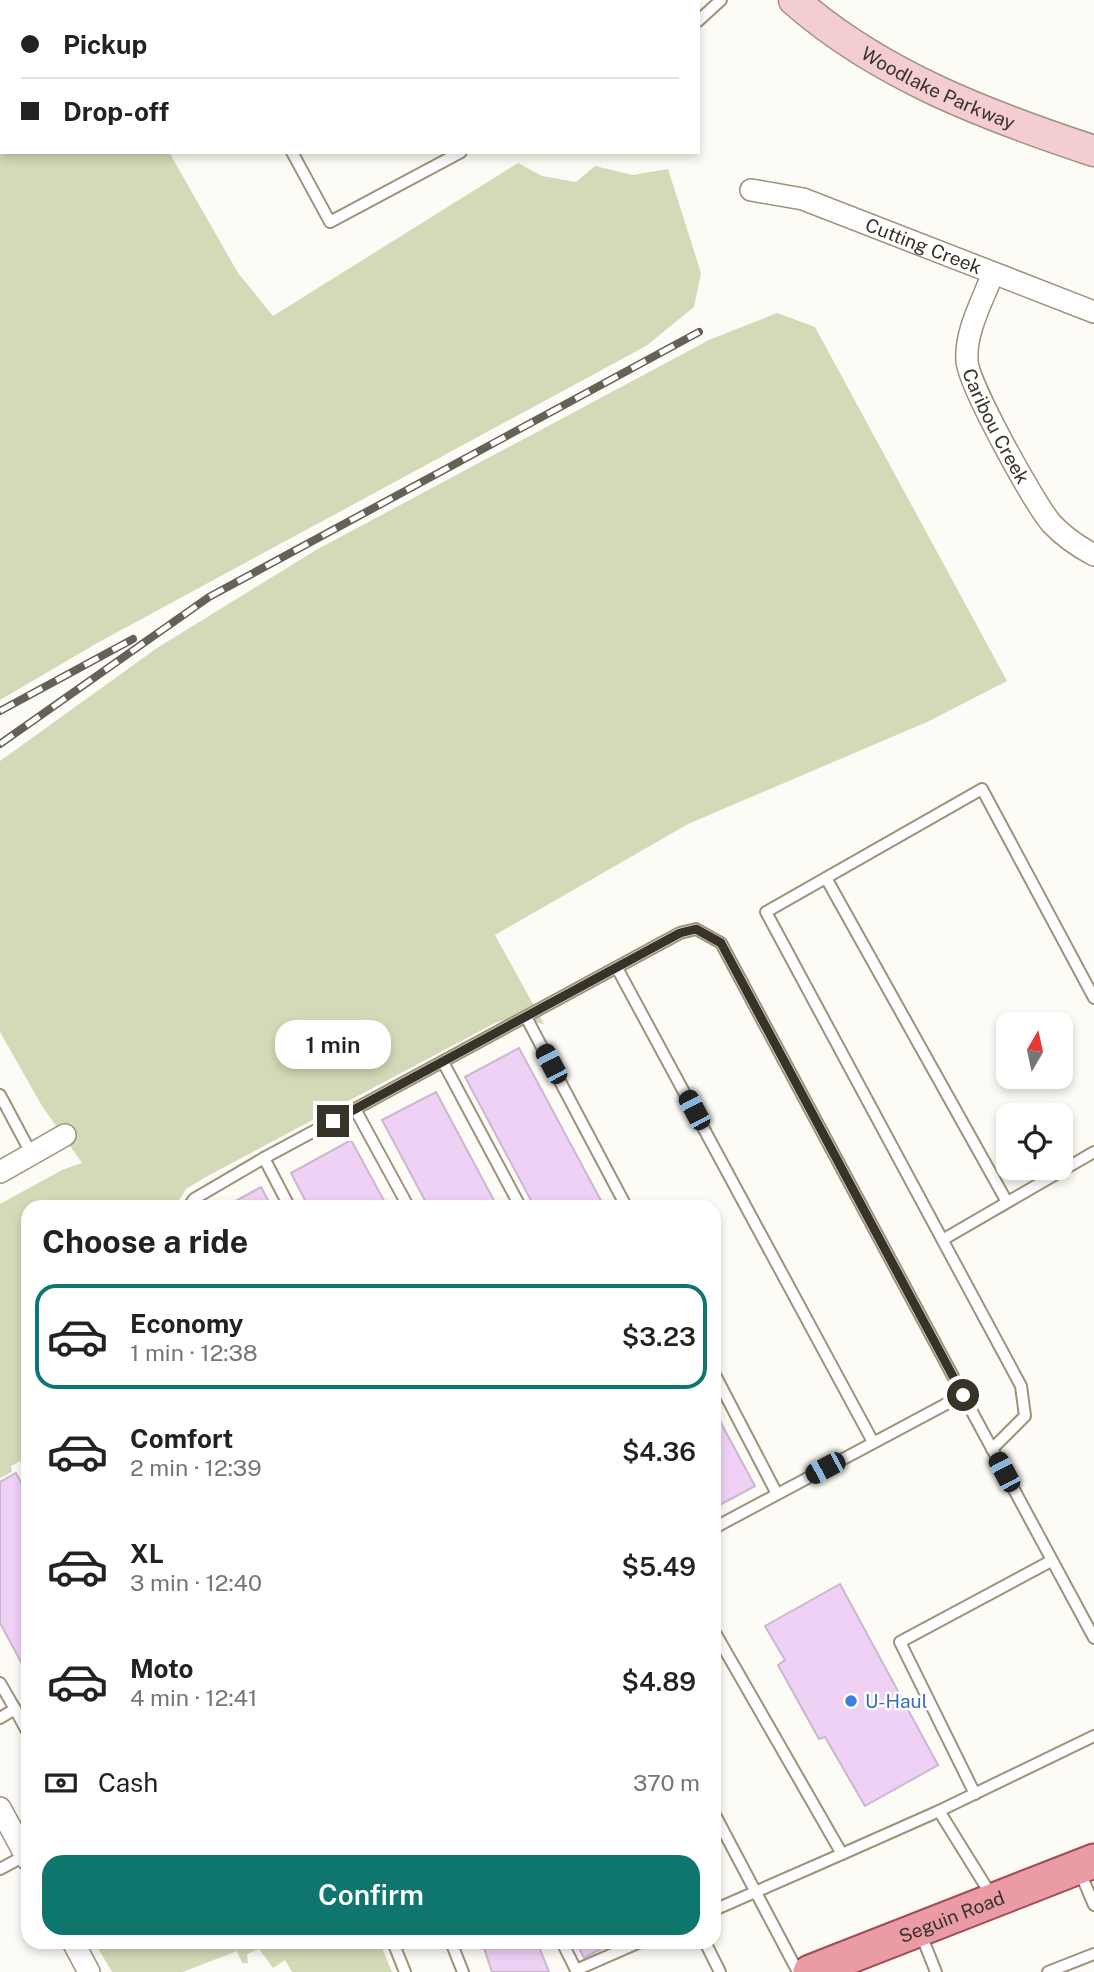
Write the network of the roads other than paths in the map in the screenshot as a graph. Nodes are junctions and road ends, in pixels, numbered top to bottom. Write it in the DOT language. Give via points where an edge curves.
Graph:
graph roads {
  1 [pos="721,0"];
  2 [pos="794,0"];
  3 [pos="700,19"];
  4 [pos="1094,151"];
  5 [pos="293,154"];
  6 [pos="456,154"];
  7 [pos="751,190"];
  8 [pos="993,273"];
  9 [pos="1094,312"];
  10 [pos="1094,555"];
  11 [pos="826,878"];
  12 [pos="617,968"];
  13 [pos="1094,998"];
  14 [pos="526,1017"];
  15 [pos="443,1062"];
  16 [pos="0,1095"];
  17 [pos="355,1109"];
  18 [pos="65,1135"];
  19 [pos="1094,1152"];
  20 [pos="32,1155"];
  21 [pos="264,1158"];
  22 [pos="0,1172"];
  23 [pos="193,1200"];
  24 [pos="286,1200"];
  25 [pos="405,1200"];
  26 [pos="517,1200"];
  27 [pos="622,1200"];
  28 [pos="1007,1202"];
  29 [pos="944,1239"];
  30 [pos="721,1386"];
  31 [pos="963,1395"];
  32 [pos="873,1442"];
  33 [pos="992,1449"];
  34 [pos="777,1494"];
  35 [pos="721,1524"];
  36 [pos="1051,1561"];
  37 [pos="1094,1638"];
  38 [pos="721,1643"];
  39 [pos="0,1682"];
  40 [pos="15,1709"];
  41 [pos="0,1718"];
  42 [pos="21,1720"];
  43 [pos="1094,1736"];
  44 [pos="975,1794"];
  45 [pos="0,1808"];
  46 [pos="939,1811"];
  47 [pos="721,1827"];
  48 [pos="21,1845"];
  49 [pos="842,1854"];
  50 [pos="21,1859"];
  51 [pos="1086,1864"];
  52 [pos="0,1869"];
  53 [pos="754,1892"];
  54 [pos="995,1900"];
  55 [pos="1094,1905"];
  56 [pos="721,1907"];
  57 [pos="919,1930"];
  58 [pos="77,1949"];
  59 [pos="396,1949"];
  60 [pos="454,1949"];
  61 [pos="566,1949"];
  62 [pos="624,1949"];
  63 [pos="708,1949"];
  64 [pos="1094,1954"];
  65 [pos="89,1972"];
  66 [pos="405,1972"];
  67 [pos="463,1972"];
  68 [pos="720,1972"];
  69 [pos="798,1972"];
  70 [pos="810,1972"];
  71 [pos="936,1972"];
  72 [pos="1048,1972"];
  1 -- 3 [label="lane"];
  2 -- 4 [label="street, Woodlake Parkway" via="859,48 924,85 1012,124"];
  5 -- 6 [label="lane" via="330,222"];
  7 -- 8 [label="street, Cutting Creek" via="803,199"];
  8 -- 9 [label="street, Cutting Creek"];
  8 -- 10 [label="street, Caribou Creek" via="969,338 967,362 973,383 1033,497 1052,523"];
  11 -- 13 [label="lane" via="982,789"];
  11 -- 28 [label="lane"];
  11 -- 29 [label="lane" via="766,912"];
  12 -- 14 [label="lane"];
  12 -- 31 [label="lane" via="696,929 721,943"];
  12 -- 32 [label="lane"];
  14 -- 15 [label="lane"];
  14 -- 27 [label="lane"];
  15 -- 17 [label="lane"];
  15 -- 26 [label="lane"];
  16 -- 20 [label="lane"];
  17 -- 21 [label="lane"];
  17 -- 25 [label="lane"];
  18 -- 20 [label="street"];
  19 -- 28 [label="lane"];
  20 -- 22 [label="street"];
  21 -- 23 [label="lane"];
  21 -- 24 [label="lane"];
  28 -- 29 [label="lane"];
  29 -- 33 [label="lane" via="1021,1386 1026,1416"];
  30 -- 34 [label="lane"];
  31 -- 32 [label="lane"];
  31 -- 33 [label="lane"];
  32 -- 34 [label="lane"];
  33 -- 36 [label="lane"];
  34 -- 35 [label="lane"];
  36 -- 37 [label="lane"];
  36 -- 44 [label="lane" via="900,1642"];
  38 -- 49 [label="lane"];
  39 -- 40 [label="lane"];
  40 -- 41 [label="lane"];
  40 -- 42 [label="lane"];
  43 -- 44 [label="lane"];
  44 -- 46 [label="lane"];
  45 -- 48 [label="street"];
  46 -- 49 [label="lane"];
  46 -- 54 [label="lane"];
  47 -- 53 [label="lane"];
  49 -- 53 [label="lane"];
  50 -- 52 [label="lane"];
  51 -- 54 [label="main road, Seguin Road"];
  51 -- 55 [label="lane"];
  53 -- 56 [label="lane"];
  53 -- 69 [label="lane"];
  54 -- 57 [label="main road, Seguin Road"];
  57 -- 70 [label="main road, Seguin Road"];
  57 -- 71 [label="lane"];
  58 -- 65 [label="street"];
  59 -- 66 [label="lane"];
  60 -- 67 [label="lane"];
  61 -- 62 [label="lane" via="576,1970"];
  63 -- 68 [label="lane"];
  64 -- 72 [label="lane"];
}
